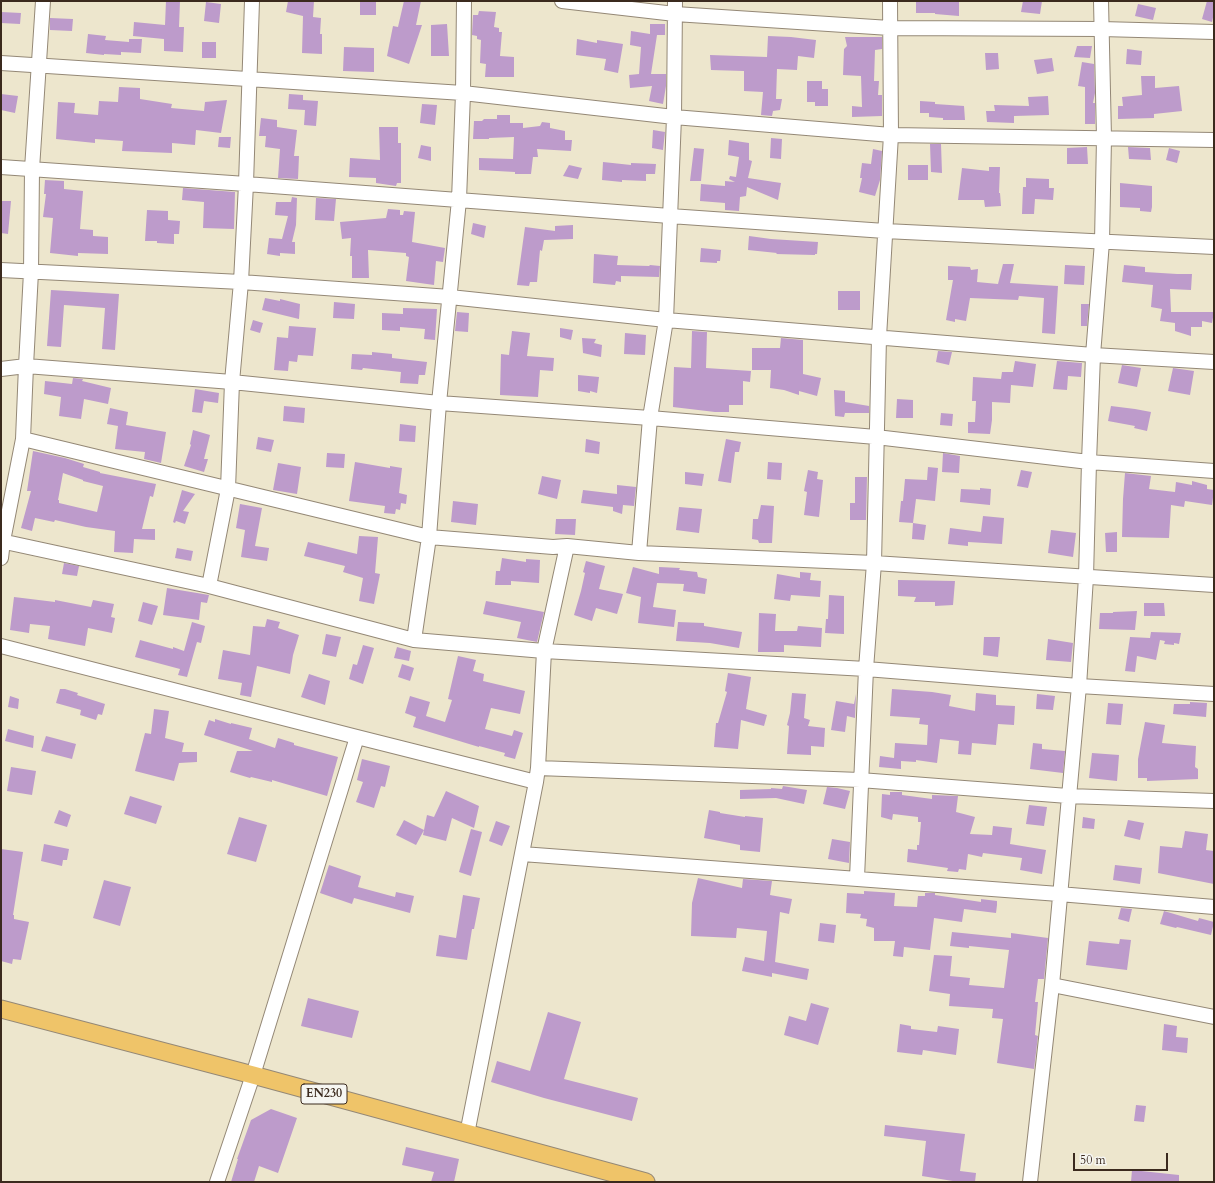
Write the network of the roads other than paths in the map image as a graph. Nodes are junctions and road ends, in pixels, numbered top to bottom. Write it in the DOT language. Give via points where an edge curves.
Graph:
graph roads {
  1 [pos="44,1"];
  2 [pos="252,1"];
  3 [pos="464,1"];
  4 [pos="562,1"];
  5 [pos="890,1"];
  6 [pos="1101,1"];
  7 [pos="675,8"];
  8 [pos="890,28"];
  9 [pos="1101,29"];
  10 [pos="1214,32"];
  11 [pos="1,63"];
  12 [pos="39,66"];
  13 [pos="249,79"];
  14 [pos="463,93"];
  15 [pos="674,118"];
  16 [pos="891,135"];
  17 [pos="1104,138"];
  18 [pos="1214,140"];
  19 [pos="1,167"];
  20 [pos="32,169"];
  21 [pos="246,184"];
  22 [pos="459,200"];
  23 [pos="670,216"];
  24 [pos="885,231"];
  25 [pos="1102,242"];
  26 [pos="1214,247"];
  27 [pos="1,270"];
  28 [pos="31,272"];
  29 [pos="241,282"];
  30 [pos="450,297"];
  31 [pos="666,320"];
  32 [pos="879,338"];
  33 [pos="1093,355"];
  34 [pos="1214,362"];
  35 [pos="26,366"];
  36 [pos="1,369"];
  37 [pos="232,382"];
  38 [pos="439,403"];
  39 [pos="650,418"];
  40 [pos="876,437"];
  41 [pos="23,439"];
  42 [pos="1088,462"];
  43 [pos="1214,471"];
  44 [pos="228,489"];
  45 [pos="429,537"];
  46 [pos="2,541"];
  47 [pos="567,546"];
  48 [pos="639,553"];
  49 [pos="1,558"];
  50 [pos="874,563"];
  51 [pos="1086,577"];
  52 [pos="1214,585"];
  53 [pos="209,586"];
  54 [pos="414,640"];
  55 [pos="1,646"];
  56 [pos="544,651"];
  57 [pos="866,669"];
  58 [pos="1079,686"];
  59 [pos="1214,694"];
  60 [pos="357,737"];
  61 [pos="537,775"];
  62 [pos="860,780"];
  63 [pos="1068,796"];
  64 [pos="1214,801"];
  65 [pos="522,854"];
  66 [pos="857,878"];
  67 [pos="1059,894"];
  68 [pos="1214,907"];
  69 [pos="1052,985"];
  70 [pos="1,1009"];
  71 [pos="1214,1017"];
  72 [pos="253,1075"];
  73 [pos="467,1134"];
  74 [pos="217,1182"];
  75 [pos="646,1182"];
  76 [pos="1030,1182"];
  1 -- 12 [label="street"];
  2 -- 13 [label="street"];
  3 -- 14 [label="street"];
  4 -- 7 [label="street"];
  5 -- 8 [label="street"];
  6 -- 9 [label="street"];
  7 -- 8 [label="street"];
  7 -- 15 [label="street"];
  8 -- 9 [label="street"];
  8 -- 16 [label="street"];
  9 -- 10 [label="street"];
  9 -- 17 [label="street"];
  11 -- 12 [label="street"];
  12 -- 13 [label="street"];
  12 -- 20 [label="street"];
  13 -- 14 [label="street"];
  13 -- 21 [label="street"];
  14 -- 15 [label="street"];
  14 -- 22 [label="street"];
  15 -- 16 [label="street"];
  15 -- 23 [label="street"];
  16 -- 17 [label="street"];
  16 -- 24 [label="street"];
  17 -- 18 [label="street"];
  17 -- 25 [label="street"];
  19 -- 20 [label="street"];
  20 -- 21 [label="street"];
  20 -- 28 [label="street"];
  21 -- 22 [label="street"];
  21 -- 29 [label="street"];
  22 -- 23 [label="street"];
  22 -- 30 [label="street"];
  23 -- 24 [label="street"];
  23 -- 31 [label="street"];
  24 -- 25 [label="street"];
  24 -- 32 [label="street"];
  25 -- 26 [label="street"];
  25 -- 33 [label="street"];
  27 -- 28 [label="street"];
  28 -- 29 [label="street"];
  28 -- 35 [label="street"];
  29 -- 30 [label="street"];
  29 -- 37 [label="street"];
  30 -- 31 [label="street"];
  30 -- 38 [label="street"];
  31 -- 32 [label="street"];
  31 -- 39 [label="street"];
  32 -- 33 [label="street"];
  32 -- 40 [label="street"];
  33 -- 34 [label="street"];
  33 -- 42 [label="street"];
  35 -- 36 [label="street"];
  35 -- 37 [label="street"];
  35 -- 41 [label="street"];
  37 -- 38 [label="street"];
  37 -- 44 [label="street"];
  38 -- 39 [label="street"];
  38 -- 45 [label="street"];
  39 -- 40 [label="street"];
  39 -- 48 [label="street"];
  40 -- 42 [label="street"];
  40 -- 50 [label="street"];
  41 -- 44 [label="street"];
  41 -- 46 [label="street"];
  42 -- 43 [label="street"];
  42 -- 51 [label="street"];
  44 -- 45 [label="street"];
  44 -- 53 [label="street"];
  45 -- 47 [label="street"];
  45 -- 54 [label="street"];
  46 -- 49 [label="street"];
  46 -- 53 [label="street"];
  47 -- 48 [label="street"];
  47 -- 56 [label="street"];
  48 -- 50 [label="street"];
  50 -- 51 [label="street"];
  50 -- 57 [label="street"];
  51 -- 52 [label="street"];
  51 -- 58 [label="street"];
  53 -- 54 [label="street"];
  54 -- 56 [label="street"];
  55 -- 60 [label="street"];
  56 -- 57 [label="street"];
  56 -- 61 [label="street"];
  57 -- 58 [label="street"];
  57 -- 62 [label="street"];
  58 -- 59 [label="street"];
  58 -- 63 [label="street"];
  60 -- 61 [label="street"];
  60 -- 72 [label="street"];
  61 -- 62 [label="street"];
  61 -- 65 [label="street"];
  62 -- 63 [label="street"];
  62 -- 66 [label="street"];
  63 -- 64 [label="street"];
  63 -- 67 [label="street"];
  65 -- 66 [label="street"];
  65 -- 73 [label="street"];
  66 -- 67 [label="street"];
  67 -- 68 [label="street"];
  67 -- 69 [label="street"];
  69 -- 71 [label="street"];
  69 -- 76 [label="street"];
  70 -- 72 [label="main road, EN230"];
  72 -- 73 [label="main road, EN230"];
  72 -- 74 [label="street"];
  73 -- 75 [label="main road, EN230"];
}
